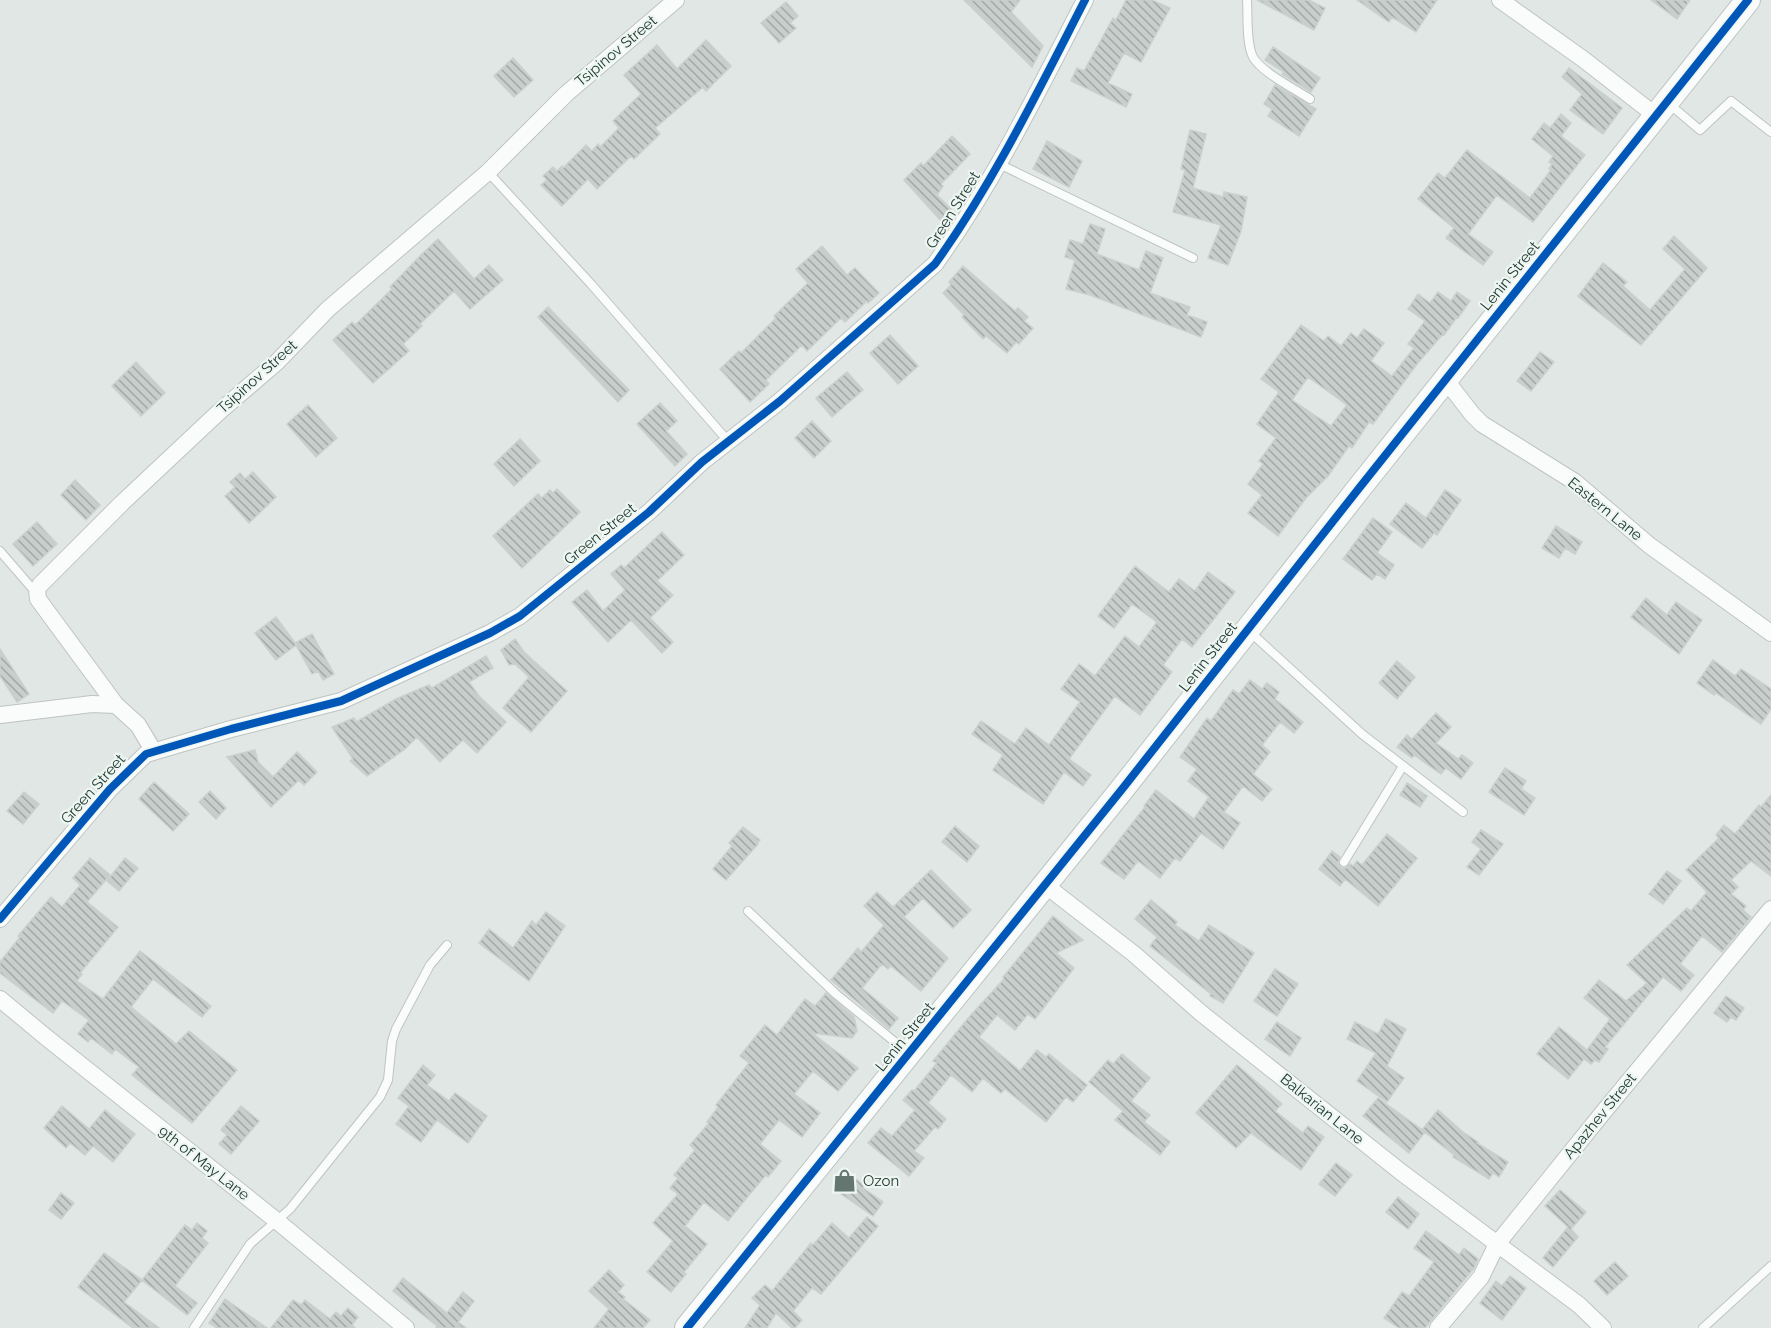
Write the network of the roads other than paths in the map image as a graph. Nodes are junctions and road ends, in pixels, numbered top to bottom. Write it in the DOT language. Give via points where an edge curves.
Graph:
graph roads {
  1 [pos="676,0"];
  2 [pos="1085,0"];
  3 [pos="1247,0"];
  4 [pos="1500,0"];
  5 [pos="1748,0"];
  6 [pos="1310,99"];
  7 [pos="1661,109"];
  8 [pos="1771,132"];
  9 [pos="997,163"];
  10 [pos="488,172"];
  11 [pos="1193,258"];
  12 [pos="1445,379"];
  13 [pos="728,441"];
  14 [pos="0,551"];
  15 [pos="37,590"];
  16 [pos="1247,629"];
  17 [pos="1771,633"];
  18 [pos="116,705"];
  19 [pos="0,715"];
  20 [pos="153,750"];
  21 [pos="1403,766"];
  22 [pos="1463,812"];
  23 [pos="1344,862"];
  24 [pos="1045,885"];
  25 [pos="1771,909"];
  26 [pos="748,911"];
  27 [pos="0,919"];
  28 [pos="447,945"];
  29 [pos="0,999"];
  30 [pos="909,1053"];
  31 [pos="277,1221"];
  32 [pos="1497,1244"];
  33 [pos="1771,1266"];
  34 [pos="194,1328"];
  35 [pos="406,1328"];
  36 [pos="687,1328"];
  37 [pos="1438,1328"];
  38 [pos="1603,1328"];
  39 [pos="1703,1328"];
  1 -- 10 [label="street, Tsipinov Street" via="552,106"];
  2 -- 9 [label="street, Green Street"];
  3 -- 6 [label="lane" via="1253,58"];
  4 -- 7 [label="street"];
  5 -- 7 [label="street, Lenin Street"];
  7 -- 8 [label="lane" via="1701,130 1731,101"];
  7 -- 12 [label="street, Lenin Street"];
  9 -- 11 [label="lane"];
  9 -- 13 [label="street, Green Street" via="953,240 930,270 780,401"];
  10 -- 13 [label="lane"];
  10 -- 15 [label="street, Tsipinov Street" via="328,309 277,362 122,503"];
  12 -- 16 [label="street, Lenin Street"];
  12 -- 17 [label="street, Eastern Lane" via="1482,424 1575,482 1649,545"];
  13 -- 20 [label="street, Green Street" via="535,605 490,633 340,701"];
  14 -- 15 [label="lane" via="30,587"];
  15 -- 18 [label="street" via="38,599"];
  16 -- 21 [label="lane" via="1362,734"];
  16 -- 24 [label="street, Lenin Street"];
  18 -- 19 [label="street" via="92,704"];
  18 -- 20 [label="street" via="138,725"];
  20 -- 27 [label="street, Green Street" via="128,769"];
  21 -- 22 [label="lane"];
  21 -- 23 [label="lane"];
  24 -- 30 [label="street, Lenin Street"];
  24 -- 32 [label="street, Balkarian Lane" via="1392,1165"];
  25 -- 32 [label="street, Apazhev Street"];
  26 -- 30 [label="lane" via="836,994"];
  28 -- 31 [label="lane" via="430,965 396,1029 388,1080 380,1097"];
  29 -- 31 [label="street, 9th of May Lane"];
  30 -- 36 [label="street, Lenin Street"];
  31 -- 34 [label="lane" via="250,1245"];
  31 -- 35 [label="street, 9th of May Lane"];
  32 -- 37 [label="street, Apazhev Street" via="1481,1277"];
  32 -- 38 [label="street, Balkarian Lane" via="1579,1305"];
  33 -- 39 [label="lane"];
}
